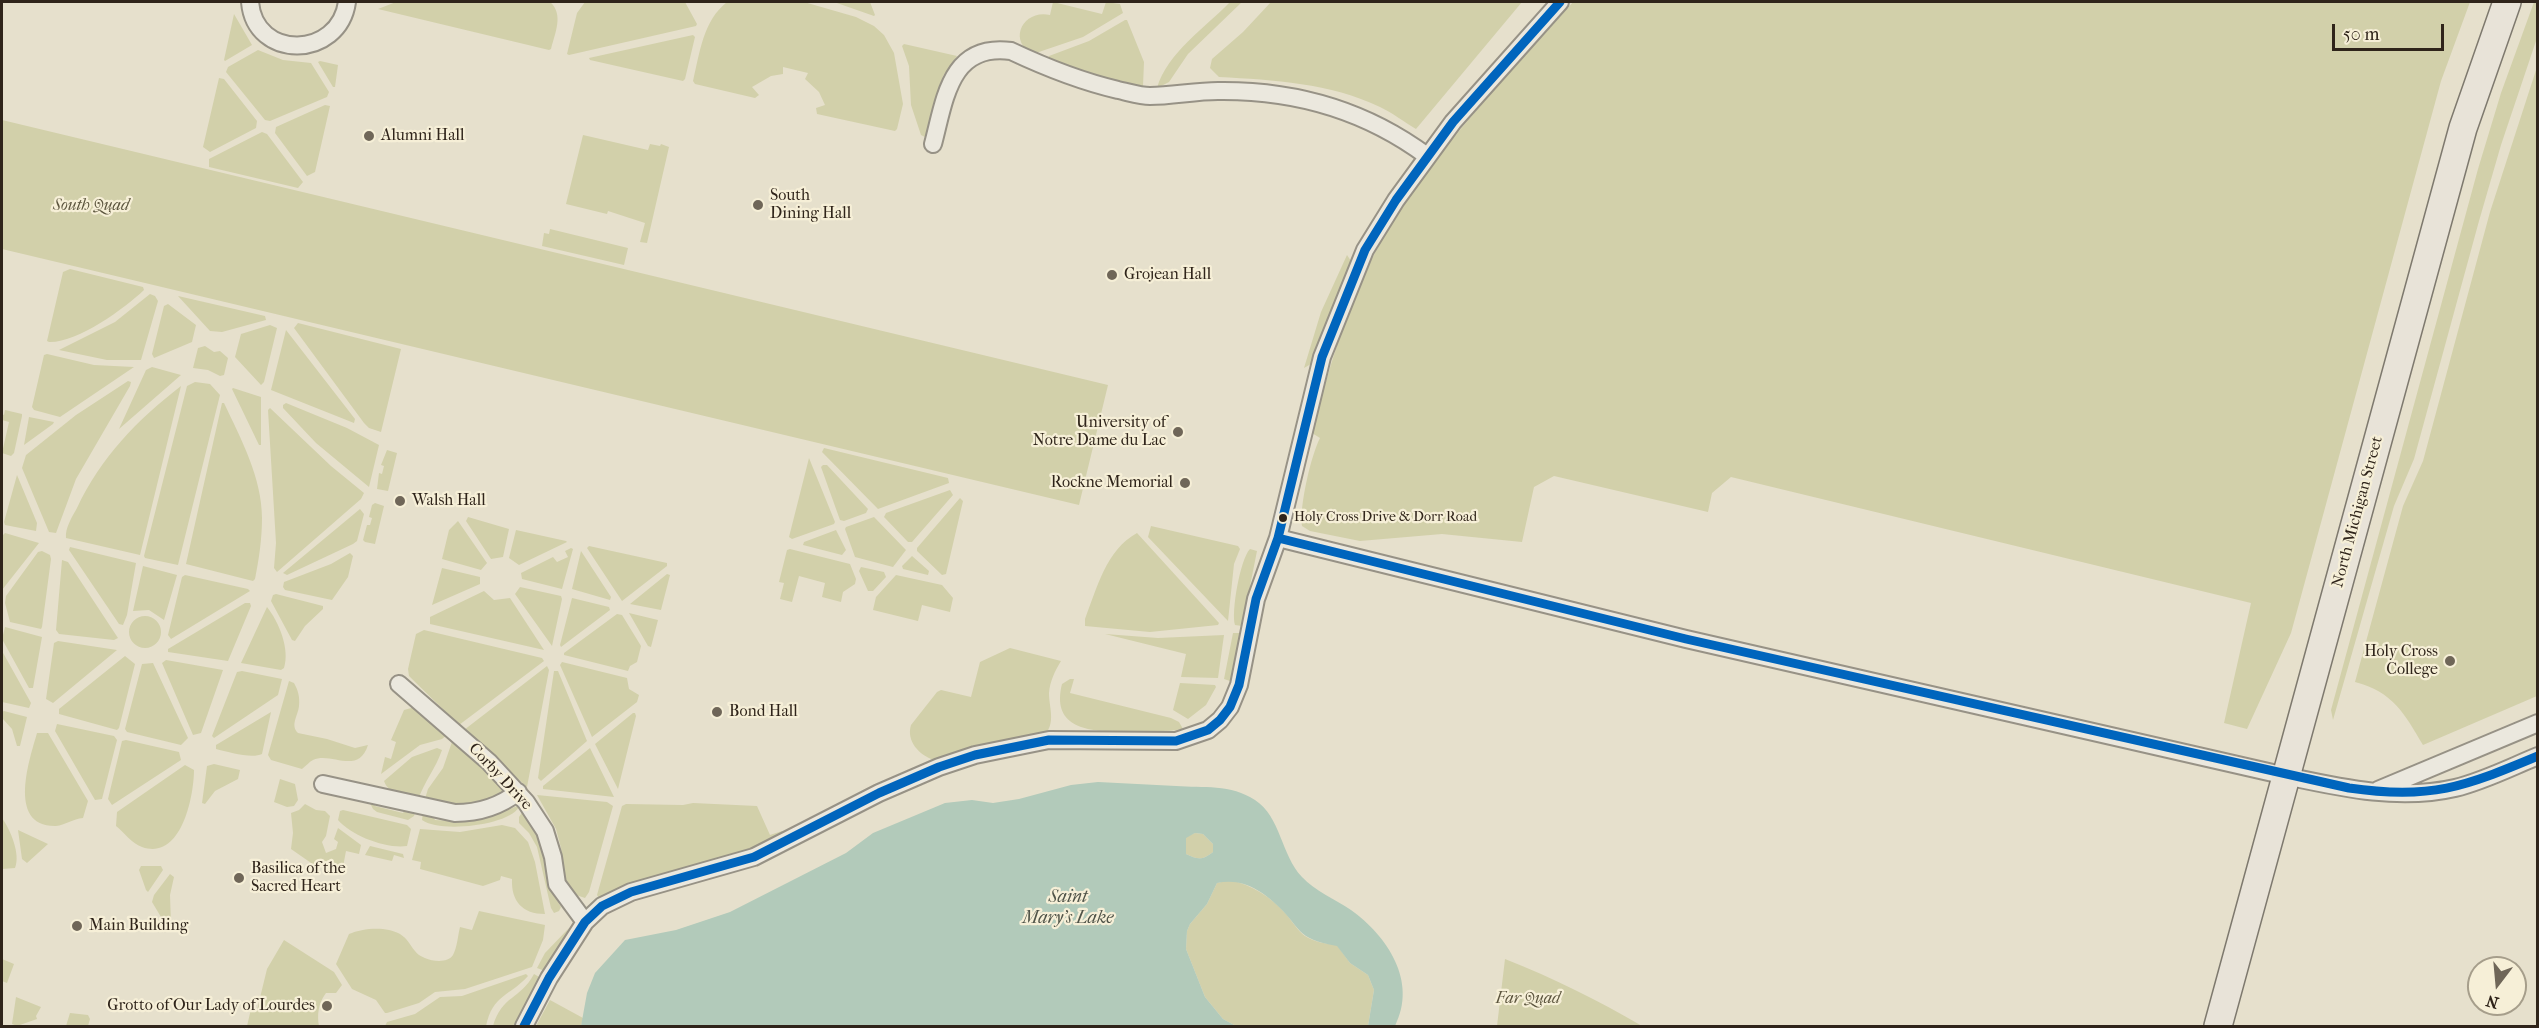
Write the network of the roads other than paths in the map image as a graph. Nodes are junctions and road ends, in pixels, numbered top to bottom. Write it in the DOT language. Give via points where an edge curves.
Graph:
graph roads {
  1 [pos="250,2"];
  2 [pos="347,2"];
  3 [pos="1560,2"];
  4 [pos="2507,2"];
  5 [pos="933,144"];
  6 [pos="1427,156"];
  7 [pos="1278,538"];
  8 [pos="399,684"];
  9 [pos="2538,723"];
  10 [pos="2538,756"];
  11 [pos="2286,776"];
  12 [pos="323,784"];
  13 [pos="518,792"];
  14 [pos="2374,792"];
  15 [pos="585,922"];
  16 [pos="524,1026"];
  17 [pos="2218,1026"];
  1 -- 2 [label="street" via="255,22 263,33 276,42 293,46 318,41 332,32"];
  3 -- 6 [label="street"];
  4 -- 11 [label="main road, North Michigan Street" via="2463,128"];
  5 -- 6 [label="street" via="953,76 976,56 1002,50 1073,79 1148,96 1220,91 1275,93 1320,103 1361,117"];
  6 -- 7 [label="street" via="1365,250 1326,347"];
  7 -- 11 [label="street" via="1686,639"];
  7 -- 15 [label="street" via="1256,599 1239,685 1230,707 1209,730 1176,741 1049,740 975,755 879,793 754,857 631,892 602,906"];
  8 -- 13 [label="street, Corby Drive"];
  9 -- 14 [label="street"];
  10 -- 14 [label="street" via="2456,788 2420,793"];
  11 -- 14 [label="street"];
  11 -- 17 [label="main road, North Michigan Street"];
  12 -- 13 [label="street" via="462,813 494,807"];
  13 -- 15 [label="street, Corby Drive" via="545,831 557,884"];
  15 -- 16 [label="street"];
}
